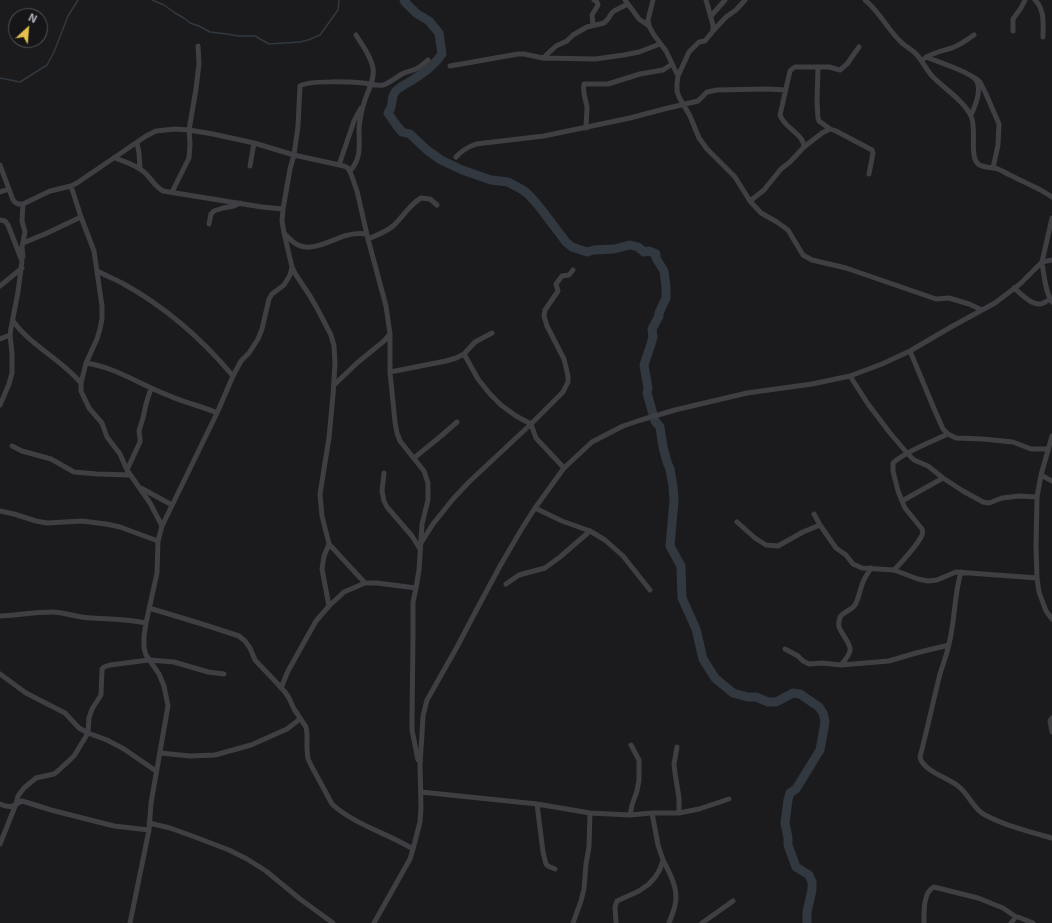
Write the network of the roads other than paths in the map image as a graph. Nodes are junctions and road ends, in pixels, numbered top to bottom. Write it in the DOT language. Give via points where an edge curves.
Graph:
graph roads {
  1 [pos="594,0"];
  2 [pos="653,0"];
  3 [pos="706,0"];
  4 [pos="725,0"];
  5 [pos="744,0"];
  6 [pos="865,0"];
  7 [pos="1025,0"];
  8 [pos="1035,0"];
  9 [pos="627,2"];
  10 [pos="711,16"];
  11 [pos="593,25"];
  12 [pos="649,26"];
  13 [pos="713,31"];
  14 [pos="1013,31"];
  15 [pos="356,35"];
  16 [pos="974,35"];
  17 [pos="1043,37"];
  18 [pos="660,44"];
  19 [pos="198,46"];
  20 [pos="859,47"];
  21 [pos="926,57"];
  22 [pos="543,58"];
  23 [pos="428,60"];
  24 [pos="921,61"];
  25 [pos="672,64"];
  26 [pos="450,66"];
  27 [pos="818,67"];
  28 [pos="678,76"];
  29 [pos="975,78"];
  30 [pos="371,84"];
  31 [pos="785,90"];
  32 [pos="363,104"];
  33 [pos="684,105"];
  34 [pos="971,115"];
  35 [pos="586,128"];
  36 [pos="830,129"];
  37 [pos="189,130"];
  38 [pos="137,142"];
  39 [pos="254,143"];
  40 [pos="804,146"];
  41 [pos="294,155"];
  42 [pos="456,157"];
  43 [pos="115,158"];
  44 [pos="0,165"];
  45 [pos="339,165"];
  46 [pos="250,166"];
  47 [pos="993,168"];
  48 [pos="140,169"];
  49 [pos="350,171"];
  50 [pos="869,174"];
  51 [pos="71,186"];
  52 [pos="9,188"];
  53 [pos="0,192"];
  54 [pos="172,192"];
  55 [pos="1052,197"];
  56 [pos="750,201"];
  57 [pos="240,203"];
  58 [pos="23,204"];
  59 [pos="437,205"];
  60 [pos="283,209"];
  61 [pos="81,217"];
  62 [pos="1052,218"];
  63 [pos="0,220"];
  64 [pos="209,224"];
  65 [pos="284,233"];
  66 [pos="367,236"];
  67 [pos="22,243"];
  68 [pos="1052,260"];
  69 [pos="1042,262"];
  70 [pos="292,267"];
  71 [pos="21,270"];
  72 [pos="573,270"];
  73 [pos="97,271"];
  74 [pos="0,286"];
  75 [pos="1014,288"];
  76 [pos="1051,301"];
  77 [pos="982,310"];
  78 [pos="13,321"];
  79 [pos="492,333"];
  80 [pos="390,334"];
  81 [pos="10,335"];
  82 [pos="0,339"];
  83 [pos="910,351"];
  84 [pos="464,354"];
  85 [pos="86,363"];
  86 [pos="390,372"];
  87 [pos="233,376"];
  88 [pos="850,376"];
  89 [pos="81,383"];
  90 [pos="334,385"];
  91 [pos="151,388"];
  92 [pos="0,405"];
  93 [pos="217,413"];
  94 [pos="457,422"];
  95 [pos="531,424"];
  96 [pos="948,434"];
  97 [pos="1052,436"];
  98 [pos="12,446"];
  99 [pos="1048,449"];
  100 [pos="907,453"];
  101 [pos="414,458"];
  102 [pos="564,468"];
  103 [pos="127,470"];
  104 [pos="384,473"];
  105 [pos="130,475"];
  106 [pos="1041,475"];
  107 [pos="943,478"];
  108 [pos="1052,481"];
  109 [pos="140,487"];
  110 [pos="1038,497"];
  111 [pos="902,501"];
  112 [pos="172,505"];
  113 [pos="535,508"];
  114 [pos="0,511"];
  115 [pos="814,514"];
  116 [pos="737,522"];
  117 [pos="820,525"];
  118 [pos="162,526"];
  119 [pos="590,531"];
  120 [pos="158,541"];
  121 [pos="329,544"];
  122 [pos="420,544"];
  123 [pos="420,550"];
  124 [pos="871,568"];
  125 [pos="894,570"];
  126 [pos="961,572"];
  127 [pos="1037,578"];
  128 [pos="365,583"];
  129 [pos="506,584"];
  130 [pos="416,588"];
  131 [pos="650,590"];
  132 [pos="329,606"];
  133 [pos="149,608"];
  134 [pos="0,616"];
  135 [pos="1052,619"];
  136 [pos="146,622"];
  137 [pos="949,645"];
  138 [pos="785,649"];
  139 [pos="149,660"];
  140 [pos="841,665"];
  141 [pos="0,674"];
  142 [pos="224,674"];
  143 [pos="281,688"];
  144 [pos="1052,718"];
  145 [pos="300,719"];
  146 [pos="1052,732"];
  147 [pos="88,733"];
  148 [pos="631,745"];
  149 [pos="677,747"];
  150 [pos="160,753"];
  151 [pos="420,765"];
  152 [pos="156,771"];
  153 [pos="421,792"];
  154 [pos="729,799"];
  155 [pos="0,804"];
  156 [pos="16,804"];
  157 [pos="537,804"];
  158 [pos="590,813"];
  159 [pos="652,813"];
  160 [pos="679,813"];
  161 [pos="630,815"];
  162 [pos="149,823"];
  163 [pos="149,830"];
  164 [pos="1052,838"];
  165 [pos="0,844"];
  166 [pos="414,849"];
  167 [pos="663,860"];
  168 [pos="555,869"];
  169 [pos="733,901"];
  170 [pos="1016,917"];
  171 [pos="130,923"];
  172 [pos="333,923"];
  173 [pos="374,923"];
  174 [pos="573,923"];
  175 [pos="616,923"];
  176 [pos="669,923"];
  177 [pos="702,923"];
  178 [pos="924,923"];
  179 [pos="1011,923"];
  180 [pos="1033,923"];
  1 -- 11 [label="street" via="598,5 592,15"];
  2 -- 12 [label="street"];
  3 -- 10 [label="street"];
  4 -- 10 [label="street"];
  5 -- 13 [label="street"];
  6 -- 24 [label="street"];
  7 -- 14 [label="street" via="1013,19"];
  8 -- 17 [label="street" via="1041,10"];
  9 -- 11 [label="street" via="614,11 606,21"];
  9 -- 12 [label="street" via="639,19"];
  10 -- 13 [label="street"];
  11 -- 22 [label="street" via="556,46"];
  12 -- 18 [label="street"];
  13 -- 28 [label="street" via="688,52"];
  15 -- 30 [label="street" via="371,63"];
  16 -- 21 [label="street" via="959,45"];
  18 -- 22 [label="street" via="639,52 604,58"];
  18 -- 25 [label="street"];
  19 -- 37 [label="street" via="199,64"];
  20 -- 27 [label="street" via="840,70"];
  21 -- 24 [label="street"];
  21 -- 29 [label="street"];
  22 -- 26 [label="street" via="518,54"];
  23 -- 30 [label="street" via="417,69 388,83"];
  24 -- 34 [label="street" via="932,76 956,96"];
  25 -- 28 [label="street"];
  25 -- 35 [label="street" via="663,70 608,84 584,84"];
  27 -- 31 [label="street" via="792,69"];
  27 -- 36 [label="street" via="818,118"];
  28 -- 33 [label="street" via="677,91"];
  29 -- 34 [label="street" via="978,94"];
  29 -- 47 [label="street" via="980,82 999,124"];
  30 -- 32 [label="street"];
  30 -- 41 [label="street" via="351,82 301,85"];
  31 -- 33 [label="street" via="717,90 707,92 698,101"];
  31 -- 40 [label="street" via="781,119 803,140"];
  32 -- 45 [label="street"];
  32 -- 49 [label="street" via="358,157"];
  33 -- 35 [label="street"];
  33 -- 56 [label="street" via="699,138 735,176"];
  34 -- 47 [label="street" via="974,126 975,160 978,164"];
  35 -- 42 [label="street" via="476,144 461,151"];
  36 -- 40 [label="street"];
  36 -- 50 [label="street" via="872,150"];
  37 -- 38 [label="street" via="156,131"];
  37 -- 39 [label="street"];
  37 -- 54 [label="street" via="189,158"];
  38 -- 43 [label="street"];
  38 -- 48 [label="street"];
  39 -- 41 [label="street"];
  39 -- 46 [label="street"];
  40 -- 56 [label="street" via="764,190"];
  41 -- 45 [label="street"];
  41 -- 60 [label="street"];
  43 -- 48 [label="street"];
  43 -- 51 [label="street"];
  44 -- 52 [label="street"];
  45 -- 49 [label="street"];
  47 -- 55 [label="street"];
  48 -- 54 [label="street" via="159,189"];
  49 -- 66 [label="street"];
  51 -- 58 [label="street" via="50,191"];
  51 -- 61 [label="street"];
  52 -- 53 [label="street"];
  52 -- 58 [label="street" via="14,202"];
  54 -- 57 [label="street"];
  56 -- 77 [label="street" via="761,214 788,230 803,255 812,260 846,268 936,299 949,298"];
  57 -- 60 [label="street"];
  57 -- 64 [label="street" via="214,211"];
  58 -- 67 [label="street" via="22,221 25,233"];
  59 -- 66 [label="street" via="430,199 420,198 393,226 386,231"];
  60 -- 65 [label="street"];
  61 -- 67 [label="street"];
  61 -- 73 [label="street" via="92,246"];
  62 -- 69 [label="street"];
  63 -- 71 [label="street" via="8,225 21,256"];
  65 -- 66 [label="street" via="298,245 308,247 329,243 345,236"];
  65 -- 70 [label="street"];
  66 -- 80 [label="street" via="386,306"];
  67 -- 71 [label="street" via="24,263"];
  68 -- 69 [label="street"];
  69 -- 75 [label="street"];
  69 -- 76 [label="street"];
  70 -- 87 [label="street" via="284,285 269,299 262,329 255,345 241,361"];
  70 -- 90 [label="street" via="332,339"];
  71 -- 74 [label="street"];
  71 -- 78 [label="street"];
  72 -- 95 [label="street" via="569,275 562,276 556,284 558,291 545,310 544,316 564,359 568,382 563,392"];
  73 -- 85 [label="street" via="102,319 97,339"];
  73 -- 87 [label="street" via="144,296 170,315 208,348"];
  75 -- 76 [label="street" via="1034,303"];
  75 -- 77 [label="street"];
  77 -- 83 [label="street"];
  78 -- 81 [label="street"];
  78 -- 89 [label="street" via="22,332"];
  79 -- 84 [label="street" via="475,342"];
  80 -- 86 [label="street"];
  80 -- 90 [label="street"];
  81 -- 82 [label="street"];
  81 -- 92 [label="street" via="12,373"];
  83 -- 88 [label="street"];
  83 -- 96 [label="street" via="935,412"];
  84 -- 86 [label="street" via="446,361"];
  84 -- 95 [label="street" via="482,384 500,405"];
  85 -- 89 [label="street"];
  85 -- 91 [label="street" via="119,372"];
  86 -- 101 [label="street" via="397,433 400,441"];
  87 -- 93 [label="street"];
  88 -- 100 [label="street" via="868,404"];
  88 -- 102 [label="street" via="747,393 641,420 592,442"];
  89 -- 103 [label="street" via="81,391 89,408 102,423"];
  90 -- 121 [label="street" via="320,494"];
  91 -- 93 [label="street"];
  91 -- 103 [label="street" via="139,430 140,442"];
  93 -- 112 [label="street"];
  94 -- 101 [label="street"];
  95 -- 102 [label="street" via="536,438"];
  95 -- 122 [label="street" via="453,499"];
  96 -- 99 [label="street" via="956,438 1013,442 1031,448"];
  96 -- 100 [label="street"];
  97 -- 99 [label="street"];
  98 -- 105 [label="street" via="51,459 74,472"];
  99 -- 106 [label="street"];
  100 -- 107 [label="street"];
  100 -- 111 [label="street" via="893,463"];
  101 -- 122 [label="street" via="424,471 428,483 428,500"];
  102 -- 113 [label="street"];
  103 -- 105 [label="street"];
  104 -- 123 [label="street" via="384,501"];
  105 -- 109 [label="street"];
  106 -- 108 [label="street"];
  106 -- 110 [label="street"];
  107 -- 110 [label="street" via="982,502 990,503 1002,498 1019,496"];
  107 -- 111 [label="street"];
  109 -- 112 [label="street"];
  109 -- 118 [label="street"];
  110 -- 127 [label="street"];
  111 -- 125 [label="street" via="923,534"];
  112 -- 118 [label="street"];
  113 -- 119 [label="street"];
  113 -- 151 [label="street" via="500,566 427,700 423,716"];
  114 -- 120 [label="street" via="47,523 106,524"];
  115 -- 117 [label="street"];
  116 -- 117 [label="street" via="766,545 778,546"];
  117 -- 124 [label="street" via="836,548 853,564"];
  118 -- 120 [label="street"];
  119 -- 129 [label="street" via="545,568 519,575"];
  119 -- 131 [label="street" via="623,556"];
  120 -- 133 [label="street" via="157,573"];
  121 -- 128 [label="street"];
  121 -- 132 [label="street" via="322,569"];
  122 -- 123 [label="street"];
  123 -- 130 [label="street"];
  124 -- 125 [label="street"];
  124 -- 140 [label="street" via="863,581 855,605 842,614 838,621 850,645 847,659"];
  125 -- 126 [label="street" via="928,581"];
  126 -- 127 [label="street"];
  126 -- 137 [label="street"];
  127 -- 135 [label="street" via="1041,600"];
  128 -- 130 [label="street"];
  128 -- 132 [label="street" via="344,592"];
  130 -- 151 [label="street" via="413,602 412,719 414,743"];
  132 -- 143 [label="street" via="316,621"];
  133 -- 136 [label="street"];
  133 -- 143 [label="street" via="239,636 247,644 255,660"];
  134 -- 136 [label="street" via="53,612"];
  136 -- 139 [label="street" via="144,648"];
  137 -- 140 [label="street" via="889,661"];
  137 -- 164 [label="street" via="920,757 921,762 963,790 985,815"];
  138 -- 140 [label="street" via="809,664"];
  139 -- 142 [label="street" via="174,662"];
  139 -- 147 [label="street" via="110,665 102,669 101,695 92,709"];
  139 -- 150 [label="street" via="159,674 167,696 168,706"];
  141 -- 147 [label="street" via="26,693 65,713 79,728"];
  143 -- 145 [label="street"];
  144 -- 146 [label="street"];
  145 -- 150 [label="street" via="287,729 251,745 215,755"];
  145 -- 166 [label="street" via="307,731 310,763 332,804 354,819"];
  147 -- 152 [label="street" via="124,749"];
  147 -- 156 [label="street" via="74,756 54,774 36,778 24,788"];
  148 -- 161 [label="street" via="638,760 639,780"];
  149 -- 160 [label="street" via="674,764"];
  150 -- 152 [label="street"];
  151 -- 153 [label="street"];
  152 -- 162 [label="street"];
  153 -- 157 [label="street"];
  153 -- 166 [label="street" via="420,822"];
  154 -- 160 [label="street"];
  155 -- 156 [label="street" via="10,807"];
  156 -- 163 [label="street" via="22,801 114,826"];
  156 -- 165 [label="street"];
  157 -- 158 [label="street"];
  157 -- 168 [label="street" via="546,864"];
  158 -- 161 [label="street"];
  158 -- 174 [label="street" via="590,841 584,889"];
  159 -- 160 [label="street"];
  159 -- 161 [label="street"];
  159 -- 167 [label="street"];
  162 -- 163 [label="street"];
  162 -- 172 [label="street" via="195,837 247,859"];
  163 -- 171 [label="street"];
  166 -- 173 [label="street"];
  167 -- 175 [label="street" via="656,876 649,884 639,892 616,902"];
  167 -- 176 [label="street" via="676,891 675,906"];
  169 -- 177 [label="street"];
  170 -- 178 [label="street" via="1003,908 978,898 934,886 925,901"];
  170 -- 179 [label="street"];
  170 -- 180 [label="street"];
}
